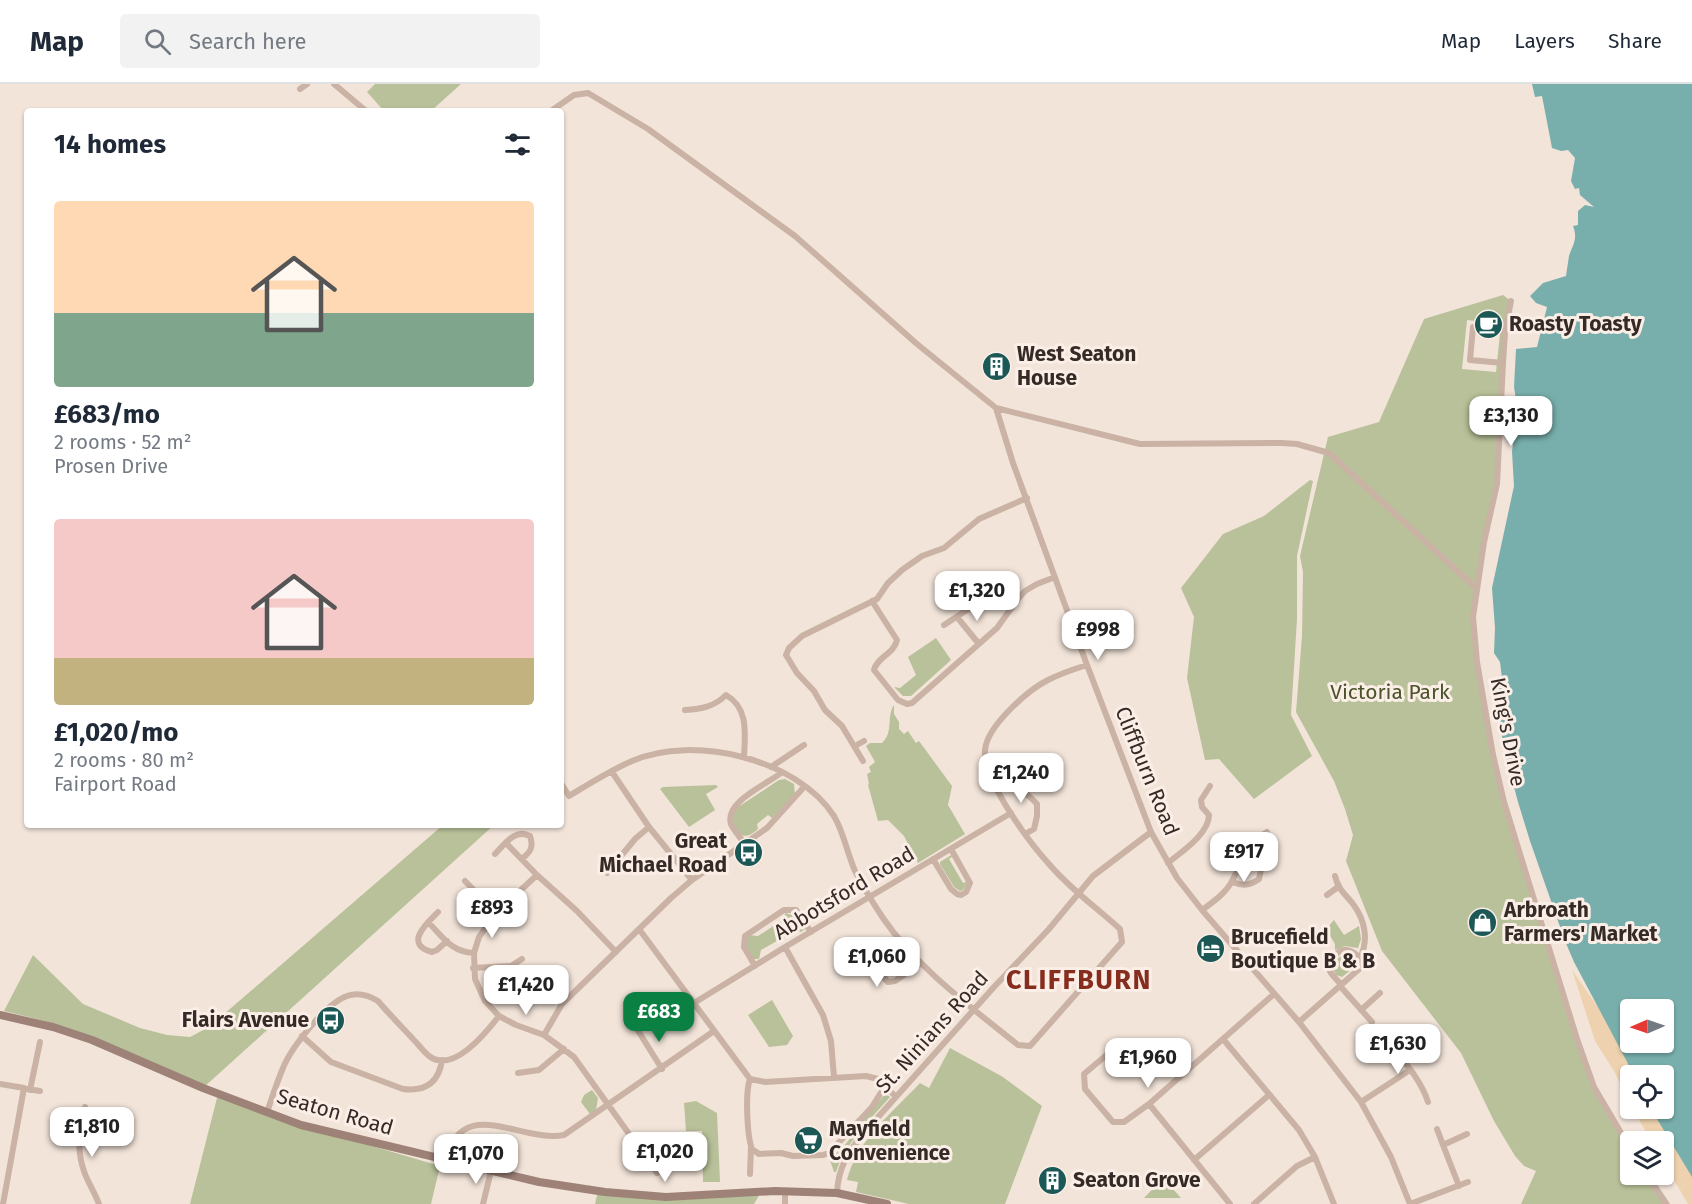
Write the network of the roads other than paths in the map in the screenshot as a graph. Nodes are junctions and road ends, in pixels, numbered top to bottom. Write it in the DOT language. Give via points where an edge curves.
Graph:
graph roads {
  1 [pos="307,84"];
  2 [pos="334,84"];
  3 [pos="300,89"];
  4 [pos="362,108"];
  5 [pos="555,108"];
  6 [pos="1511,301"];
  7 [pos="1505,332"];
  8 [pos="1503,363"];
  9 [pos="996,408"];
  10 [pos="1027,498"];
  11 [pos="1055,577"];
  12 [pos="1477,589"];
  13 [pos="872,601"];
  14 [pos="973,606"];
  15 [pos="957,617"];
  16 [pos="944,625"];
  17 [pos="980,644"];
  18 [pos="1087,665"];
  19 [pos="685,710"];
  20 [pos="864,741"];
  21 [pos="804,746"];
  22 [pos="855,746"];
  23 [pos="744,757"];
  24 [pos="863,762"];
  25 [pos="771,768"];
  26 [pos="612,772"];
  27 [pos="781,773"];
  28 [pos="1210,786"];
  29 [pos="804,787"];
  30 [pos="564,788"];
  31 [pos="997,789"];
  32 [pos="1011,813"];
  33 [pos="649,827"];
  34 [pos="1151,832"];
  35 [pos="1268,832"];
  36 [pos="1025,834"];
  37 [pos="506,843"];
  38 [pos="745,844"];
  39 [pos="951,849"];
  40 [pos="495,854"];
  41 [pos="1243,854"];
  42 [pos="522,859"];
  43 [pos="933,859"];
  44 [pos="1168,863"];
  45 [pos="608,873"];
  46 [pos="537,874"];
  47 [pos="1335,876"];
  48 [pos="692,880"];
  49 [pos="465,881"];
  50 [pos="1232,882"];
  51 [pos="1338,887"];
  52 [pos="1079,893"];
  53 [pos="1327,895"];
  54 [pos="870,897"];
  55 [pos="1202,910"];
  56 [pos="438,912"];
  57 [pos="496,913"];
  58 [pos="428,921"];
  59 [pos="639,929"];
  60 [pos="811,932"];
  61 [pos="447,940"];
  62 [pos="904,944"];
  63 [pos="785,947"];
  64 [pos="616,952"];
  65 [pos="474,953"];
  66 [pos="522,959"];
  67 [pos="1364,962"];
  68 [pos="921,963"];
  69 [pos="755,966"];
  70 [pos="473,968"];
  71 [pos="1340,985"];
  72 [pos="1380,993"];
  73 [pos="1274,994"];
  74 [pos="694,1003"];
  75 [pos="974,1010"];
  76 [pos="1361,1010"];
  77 [pos="499,1016"];
  78 [pos="0,1017"];
  79 [pos="1299,1022"];
  80 [pos="1372,1022"];
  81 [pos="637,1029"];
  82 [pos="714,1031"];
  83 [pos="544,1035"];
  84 [pos="302,1036"];
  85 [pos="1386,1038"];
  86 [pos="1223,1039"];
  87 [pos="40,1042"];
  88 [pos="1116,1047"];
  89 [pos="564,1049"];
  90 [pos="442,1060"];
  91 [pos="662,1069"];
  92 [pos="1410,1070"];
  93 [pos="518,1073"];
  94 [pos="834,1077"];
  95 [pos="750,1079"];
  96 [pos="0,1084"];
  97 [pos="885,1086"];
  98 [pos="27,1089"];
  99 [pos="40,1091"];
  100 [pos="1269,1095"];
  101 [pos="896,1097"];
  102 [pos="1361,1102"];
  103 [pos="1428,1102"];
  104 [pos="1149,1104"];
  105 [pos="609,1105"];
  106 [pos="85,1107"];
  107 [pos="267,1112"];
  108 [pos="1437,1129"];
  109 [pos="1620,1131"];
  110 [pos="1467,1134"];
  111 [pos="1443,1145"];
  112 [pos="751,1146"];
  113 [pos="1315,1157"];
  114 [pos="1194,1160"];
  115 [pos="446,1161"];
  116 [pos="491,1171"];
  117 [pos="657,1173"];
  118 [pos="750,1174"];
  119 [pos="1468,1182"];
  120 [pos="1459,1185"];
  121 [pos="1653,1185"];
  122 [pos="785,1191"];
  123 [pos="837,1193"];
  124 [pos="3,1204"];
  125 [pos="99,1204"];
  126 [pos="483,1204"];
  127 [pos="785,1204"];
  128 [pos="887,1204"];
  129 [pos="1230,1204"];
  130 [pos="1254,1204"];
  131 [pos="1334,1204"];
  132 [pos="1410,1204"];
  133 [pos="1666,1204"];
  1 -- 3 [label="street"];
  2 -- 4 [label="street"];
  5 -- 9 [label="street" via="574,95 588,93 648,129 795,236"];
  6 -- 7 [label="street, King's Drive"];
  7 -- 8 [label="street, King's Drive"];
  7 -- 8 [label="street" via="1473,327 1470,360"];
  8 -- 12 [label="street, King's Drive" via="1497,484"];
  9 -- 10 [label="street, Cliffburn Road"];
  9 -- 12 [label="street" via="1140,444 1282,443 1329,453"];
  10 -- 11 [label="street, Cliffburn Road"];
  10 -- 13 [label="street" via="979,519 944,548 922,556"];
  11 -- 17 [label="street" via="1026,591"];
  11 -- 18 [label="street, Cliffburn Road"];
  12 -- 109 [label="street, King's Drive" via="1473,617 1477,662 1504,802 1582,1056 1594,1087"];
  13 -- 17 [label="street" via="897,640 874,670 902,703 912,703"];
  13 -- 22 [label="street" via="802,636 786,655"];
  14 -- 15 [label="street"];
  15 -- 16 [label="street"];
  15 -- 17 [label="street"];
  18 -- 31 [label="street" via="1041,684 999,720 985,749 988,775"];
  18 -- 34 [label="street, Cliffburn Road"];
  19 -- 23 [label="street" via="718,703 726,695 737,702 742,711"];
  20 -- 22 [label="street"];
  21 -- 25 [label="street"];
  22 -- 24 [label="street"];
  23 -- 25 [label="street"];
  23 -- 26 [label="street" via="681,751 633,760"];
  25 -- 27 [label="street"];
  26 -- 30 [label="street" via="569,796"];
  26 -- 33 [label="street"];
  27 -- 29 [label="street"];
  27 -- 38 [label="street" via="737,802 730,814 731,824"];
  28 -- 44 [label="street" via="1201,800 1209,822 1188,848"];
  29 -- 38 [label="street" via="767,828"];
  29 -- 54 [label="street" via="833,815 855,872"];
  31 -- 32 [label="street"];
  31 -- 36 [label="street" via="1011,787 1025,792 1037,804 1034,828"];
  32 -- 36 [label="street"];
  32 -- 39 [label="street, Abbotsford Road"];
  33 -- 45 [label="street"];
  33 -- 48 [label="street"];
  34 -- 44 [label="street, Cliffburn Road"];
  34 -- 52 [label="street, St. Ninians Road" via="1093,876"];
  35 -- 41 [label="street" via="1253,841"];
  36 -- 52 [label="street" via="1049,865"];
  37 -- 40 [label="street"];
  37 -- 42 [label="street"];
  37 -- 42 [label="street" via="519,834 530,836 531,851"];
  38 -- 48 [label="street"];
  39 -- 43 [label="street, Abbotsford Road"];
  39 -- 43 [label="street" via="970,884 961,895 953,892"];
  41 -- 50 [label="street"];
  41 -- 50 [label="street" via="1255,857 1262,866 1259,879 1242,886"];
  42 -- 46 [label="street"];
  43 -- 54 [label="street, Abbotsford Road"];
  44 -- 55 [label="street, Cliffburn Road"];
  46 -- 57 [label="street"];
  46 -- 64 [label="street"];
  47 -- 51 [label="street"];
  48 -- 59 [label="street"];
  49 -- 57 [label="street"];
  50 -- 55 [label="street"];
  51 -- 53 [label="street"];
  51 -- 67 [label="street" via="1362,920 1366,936"];
  52 -- 75 [label="street, St. Ninians Road"];
  52 -- 75 [label="street" via="1120,929 1122,942 1030,1046 1018,1045"];
  54 -- 60 [label="street, Abbotsford Road"];
  54 -- 62 [label="street"];
  55 -- 73 [label="street, Cliffburn Road"];
  56 -- 58 [label="street"];
  57 -- 65 [label="street" via="479,937"];
  58 -- 61 [label="street"];
  58 -- 61 [label="street" via="418,934 423,948 432,952"];
  59 -- 64 [label="street"];
  59 -- 74 [label="street"];
  60 -- 63 [label="street, Abbotsford Road"];
  60 -- 69 [label="street" via="796,910 784,910 745,936 744,947"];
  61 -- 65 [label="street" via="461,952"];
  62 -- 68 [label="street"];
  62 -- 68 [label="street" via="886,967 884,979 895,981"];
  63 -- 69 [label="street, Abbotsford Road"];
  63 -- 94 [label="street" via="824,1015"];
  64 -- 83 [label="street" via="562,1004"];
  65 -- 70 [label="street"];
  66 -- 70 [label="street" via="511,966"];
  67 -- 71 [label="street"];
  67 -- 71 [label="street" via="1353,952 1343,950 1331,960 1329,969"];
  68 -- 75 [label="street"];
  69 -- 74 [label="street, Abbotsford Road"];
  70 -- 77 [label="street" via="485,1001"];
  71 -- 76 [label="street"];
  71 -- 79 [label="street"];
  72 -- 76 [label="street"];
  73 -- 79 [label="street, Cliffburn Road"];
  73 -- 86 [label="street"];
  74 -- 82 [label="street"];
  75 -- 101 [label="street, St. Ninians Road"];
  76 -- 80 [label="street"];
  77 -- 83 [label="street"];
  77 -- 90 [label="street" via="467,1051"];
  78 -- 107 [label="street, Seaton Road" via="53,1027 92,1040"];
  79 -- 102 [label="street, Cliffburn Road"];
  81 -- 91 [label="street"];
  82 -- 91 [label="street"];
  82 -- 95 [label="street"];
  83 -- 89 [label="street"];
  84 -- 90 [label="street" via="331,1062 403,1089 423,1088 437,1079"];
  84 -- 90 [label="street" via="340,1000 364,995 378,1001 430,1057"];
  84 -- 107 [label="street" via="283,1068"];
  85 -- 92 [label="street"];
  86 -- 100 [label="street"];
  86 -- 104 [label="street"];
  87 -- 98 [label="street"];
  88 -- 104 [label="street" via="1083,1074 1085,1089 1113,1122 1124,1122"];
  89 -- 93 [label="street" via="539,1070"];
  89 -- 105 [label="street"];
  91 -- 105 [label="street"];
  92 -- 102 [label="street"];
  92 -- 103 [label="street"];
  94 -- 95 [label="street" via="765,1082"];
  94 -- 97 [label="street" via="866,1076"];
  95 -- 112 [label="street"];
  96 -- 98 [label="street"];
  97 -- 101 [label="street"];
  97 -- 112 [label="street" via="872,1107 829,1153 759,1154"];
  98 -- 99 [label="street"];
  98 -- 124 [label="street"];
  100 -- 113 [label="street" via="1299,1130"];
  100 -- 114 [label="street"];
  101 -- 123 [label="street, St. Ninians Road" via="848,1152"];
  102 -- 132 [label="street, Cliffburn Road" via="1391,1157"];
  104 -- 114 [label="street"];
  105 -- 115 [label="street" via="574,1130 555,1137 488,1124 469,1126 454,1137"];
  105 -- 117 [label="street"];
  106 -- 125 [label="street" via="79,1150"];
  107 -- 115 [label="street, Seaton Road" via="301,1125"];
  108 -- 111 [label="street"];
  110 -- 111 [label="street"];
  111 -- 120 [label="street"];
  112 -- 118 [label="street"];
  113 -- 130 [label="street" via="1297,1166"];
  113 -- 131 [label="street"];
  114 -- 129 [label="street"];
  115 -- 116 [label="street, Seaton Road"];
  116 -- 122 [label="street, Seaton Road" via="605,1192 666,1197"];
  116 -- 126 [label="street"];
  119 -- 120 [label="street"];
  120 -- 132 [label="street"];
  121 -- 133 [label="street"];
  122 -- 123 [label="street, Seaton Road"];
  122 -- 127 [label="street"];
  123 -- 128 [label="street, Seaton Road"];
}
